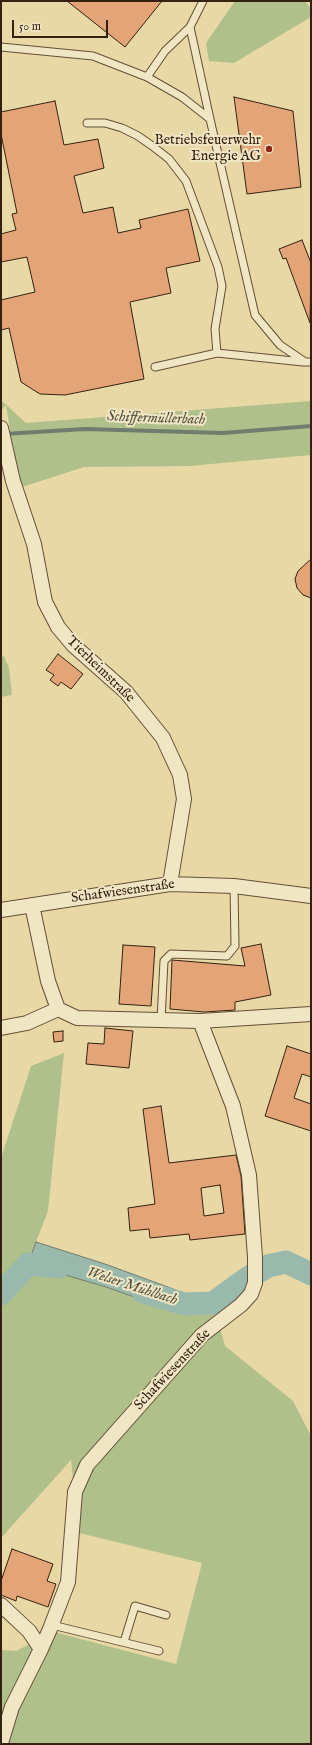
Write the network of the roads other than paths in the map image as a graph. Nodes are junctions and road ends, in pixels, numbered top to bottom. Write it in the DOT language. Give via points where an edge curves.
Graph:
graph roads {
  1 [pos="202,1"];
  2 [pos="190,27"];
  3 [pos="1,47"];
  4 [pos="147,77"];
  5 [pos="210,119"];
  6 [pos="87,123"];
  7 [pos="217,353"];
  8 [pos="308,362"];
  9 [pos="155,367"];
  10 [pos="1,428"];
  11 [pos="170,884"];
  12 [pos="234,886"];
  13 [pos="311,896"];
  14 [pos="32,905"];
  15 [pos="1,910"];
  16 [pos="58,1009"];
  17 [pos="311,1014"];
  18 [pos="161,1020"];
  19 [pos="200,1021"];
  20 [pos="1,1028"];
  21 [pos="1,1605"];
  22 [pos="166,1615"];
  23 [pos="52,1625"];
  24 [pos="124,1642"];
  25 [pos="41,1649"];
  26 [pos="158,1651"];
  27 [pos="1,1743"];
  1 -- 2 [label="lane"];
  2 -- 4 [label="lane" via="165,51"];
  2 -- 5 [label="lane"];
  3 -- 4 [label="lane" via="93,56"];
  4 -- 5 [label="lane" via="182,97"];
  5 -- 8 [label="lane" via="255,315 280,345"];
  6 -- 7 [label="lane" via="105,123 138,136 169,159 186,181 218,267 222,286 215,329"];
  7 -- 8 [label="lane"];
  7 -- 9 [label="lane"];
  10 -- 11 [label="street, Tierheimstraße" via="13,481 34,544 45,602 58,627 73,646 126,692 163,738 180,774 184,799"];
  11 -- 12 [label="street, Schafwiesenstraße"];
  11 -- 14 [label="street, Schafwiesenstraße"];
  12 -- 13 [label="street, Schafwiesenstraße"];
  12 -- 18 [label="lane" via="235,946 227,956 171,954 164,961"];
  14 -- 15 [label="street, Schafwiesenstraße"];
  14 -- 16 [label="street" via="48,981"];
  16 -- 18 [label="street" via="77,1018"];
  16 -- 20 [label="street" via="27,1023"];
  17 -- 19 [label="street"];
  18 -- 19 [label="street"];
  19 -- 23 [label="street, Schafwiesenstraße" via="233,1106 247,1167 255,1283 251,1294 241,1305 202,1335 87,1465 75,1492 68,1582"];
  21 -- 25 [label="street" via="29,1631"];
  22 -- 24 [label="lane" via="135,1606"];
  23 -- 24 [label="lane"];
  23 -- 25 [label="street, Schafwiesenstraße"];
  24 -- 26 [label="lane"];
  25 -- 27 [label="street, Schafwiesenstraße" via="12,1707"];
}
